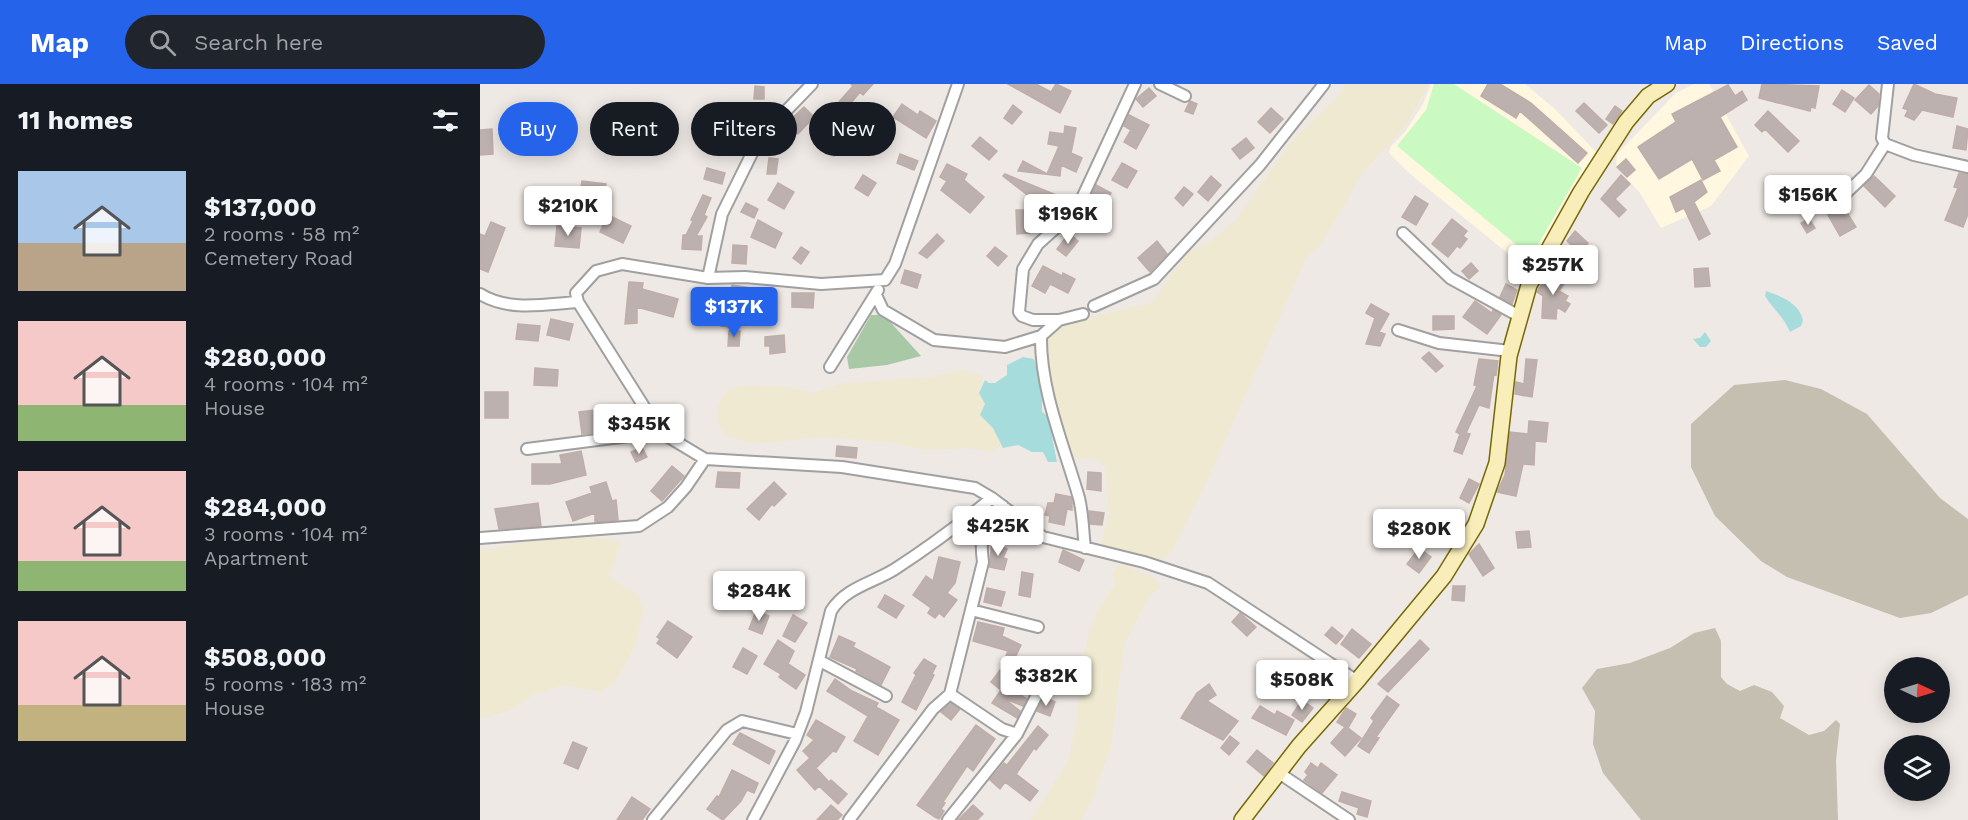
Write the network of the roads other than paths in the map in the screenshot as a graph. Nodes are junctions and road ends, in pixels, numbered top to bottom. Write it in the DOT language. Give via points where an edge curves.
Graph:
graph roads {
  1 [pos="812,84"];
  2 [pos="958,84"];
  3 [pos="1135,84"];
  4 [pos="1160,84"];
  5 [pos="1324,84"];
  6 [pos="1667,84"];
  7 [pos="1888,84"];
  8 [pos="1652,88"];
  9 [pos="1185,96"];
  10 [pos="1885,144"];
  11 [pos="1968,166"];
  12 [pos="1842,198"];
  13 [pos="1403,233"];
  14 [pos="708,278"];
  15 [pos="885,280"];
  16 [pos="480,294"];
  17 [pos="876,295"];
  18 [pos="578,302"];
  19 [pos="1094,306"];
  20 [pos="1083,314"];
  21 [pos="1519,316"];
  22 [pos="1059,320"];
  23 [pos="1398,330"];
  24 [pos="1041,336"];
  25 [pos="1510,351"];
  26 [pos="830,367"];
  27 [pos="660,432"];
  28 [pos="527,449"];
  29 [pos="705,459"];
  30 [pos="992,498"];
  31 [pos="1003,506"];
  32 [pos="480,538"];
  33 [pos="1085,548"];
  34 [pos="971,610"];
  35 [pos="1038,627"];
  36 [pos="820,661"];
  37 [pos="1357,681"];
  38 [pos="1043,683"];
  39 [pos="950,694"];
  40 [pos="886,696"];
  41 [pos="797,734"];
  42 [pos="1017,734"];
  43 [pos="1279,773"];
  44 [pos="653,820"];
  45 [pos="753,820"];
  46 [pos="849,820"];
  47 [pos="948,820"];
  48 [pos="1242,820"];
  49 [pos="1349,820"];
  1 -- 14 [label="street" via="759,139 722,214"];
  2 -- 15 [label="street" via="895,264"];
  3 -- 22 [label="street" via="1077,209 1038,244 1023,269 1019,312 1033,320"];
  4 -- 9 [label="street"];
  5 -- 19 [label="street" via="1260,165 1154,279"];
  6 -- 8 [label="street"];
  7 -- 10 [label="street" via="1882,138"];
  8 -- 21 [label="street" via="1581,192 1529,285"];
  10 -- 11 [label="street" via="1914,155"];
  10 -- 12 [label="street" via="1866,174"];
  13 -- 21 [label="street" via="1450,278"];
  14 -- 15 [label="street" via="821,284"];
  14 -- 18 [label="street" via="622,264 596,271 576,293"];
  15 -- 17 [label="street"];
  16 -- 18 [label="street" via="508,305"];
  17 -- 24 [label="street" via="883,310 934,340 1005,347"];
  17 -- 26 [label="street"];
  18 -- 27 [label="street"];
  20 -- 22 [label="street"];
  21 -- 25 [label="street"];
  22 -- 24 [label="street"];
  23 -- 25 [label="street" via="1439,343"];
  24 -- 33 [label="street" via="1043,366 1079,499"];
  25 -- 37 [label="street" via="1497,463 1476,524 1444,576"];
  27 -- 28 [label="street"];
  27 -- 29 [label="street"];
  29 -- 30 [label="street" via="842,466 975,488"];
  29 -- 32 [label="street" via="668,507 639,526"];
  30 -- 31 [label="street"];
  30 -- 36 [label="street" via="892,571 837,601"];
  31 -- 33 [label="street" via="1043,537"];
  31 -- 34 [label="street" via="984,526 980,542 983,562"];
  33 -- 37 [label="street" via="1165,568 1208,584"];
  34 -- 35 [label="street"];
  34 -- 39 [label="street"];
  36 -- 40 [label="street"];
  36 -- 41 [label="street"];
  37 -- 43 [label="street"];
  38 -- 42 [label="street"];
  39 -- 42 [label="street" via="1002,729"];
  39 -- 46 [label="street" via="933,709"];
  41 -- 44 [label="street" via="742,722 727,730"];
  41 -- 45 [label="street"];
  42 -- 47 [label="street"];
  43 -- 48 [label="street"];
  43 -- 49 [label="street"];
}
